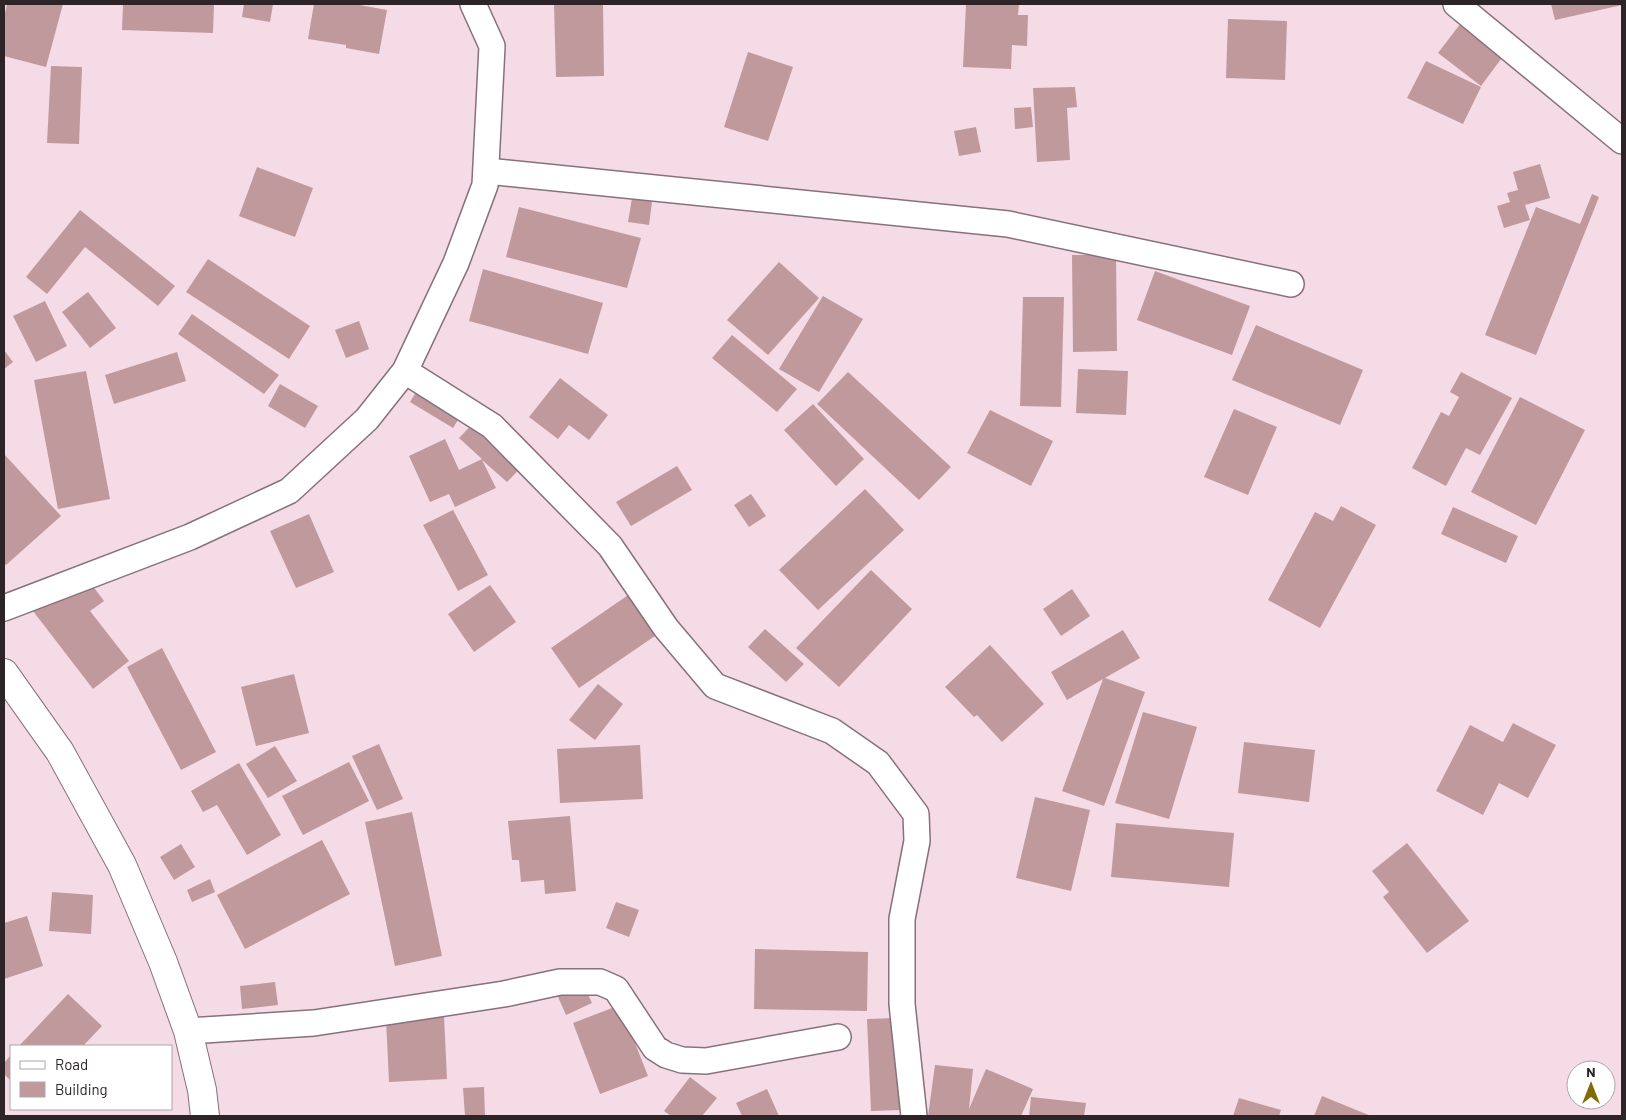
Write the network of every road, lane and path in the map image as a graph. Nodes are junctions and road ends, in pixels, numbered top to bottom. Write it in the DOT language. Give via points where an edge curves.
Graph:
graph roads {
  1 [pos="473,4"];
  2 [pos="1456,4"];
  3 [pos="1622,141"];
  4 [pos="486,171"];
  5 [pos="1291,284"];
  6 [pos="405,371"];
  7 [pos="4,608"];
  8 [pos="4,673"];
  9 [pos="188,1031"];
  10 [pos="838,1037"];
  11 [pos="205,1116"];
  12 [pos="914,1116"];
  1 -- 4 [label="street" via="492,46"];
  2 -- 3 [label="street"];
  4 -- 5 [label="street" via="1008,224"];
  4 -- 6 [label="street" via="485,185 456,263"];
  6 -- 7 [label="street" via="367,419 289,491 190,537"];
  6 -- 12 [label="street" via="492,426 610,546 666,628 715,686 832,731 878,764 916,814 917,841 902,919 902,1004"];
  8 -- 9 [label="street" via="60,752 122,865"];
  9 -- 10 [label="street" via="314,1023 504,994 560,982 600,982 616,989 654,1048 682,1060 706,1061"];
  9 -- 11 [label="street"];
}
